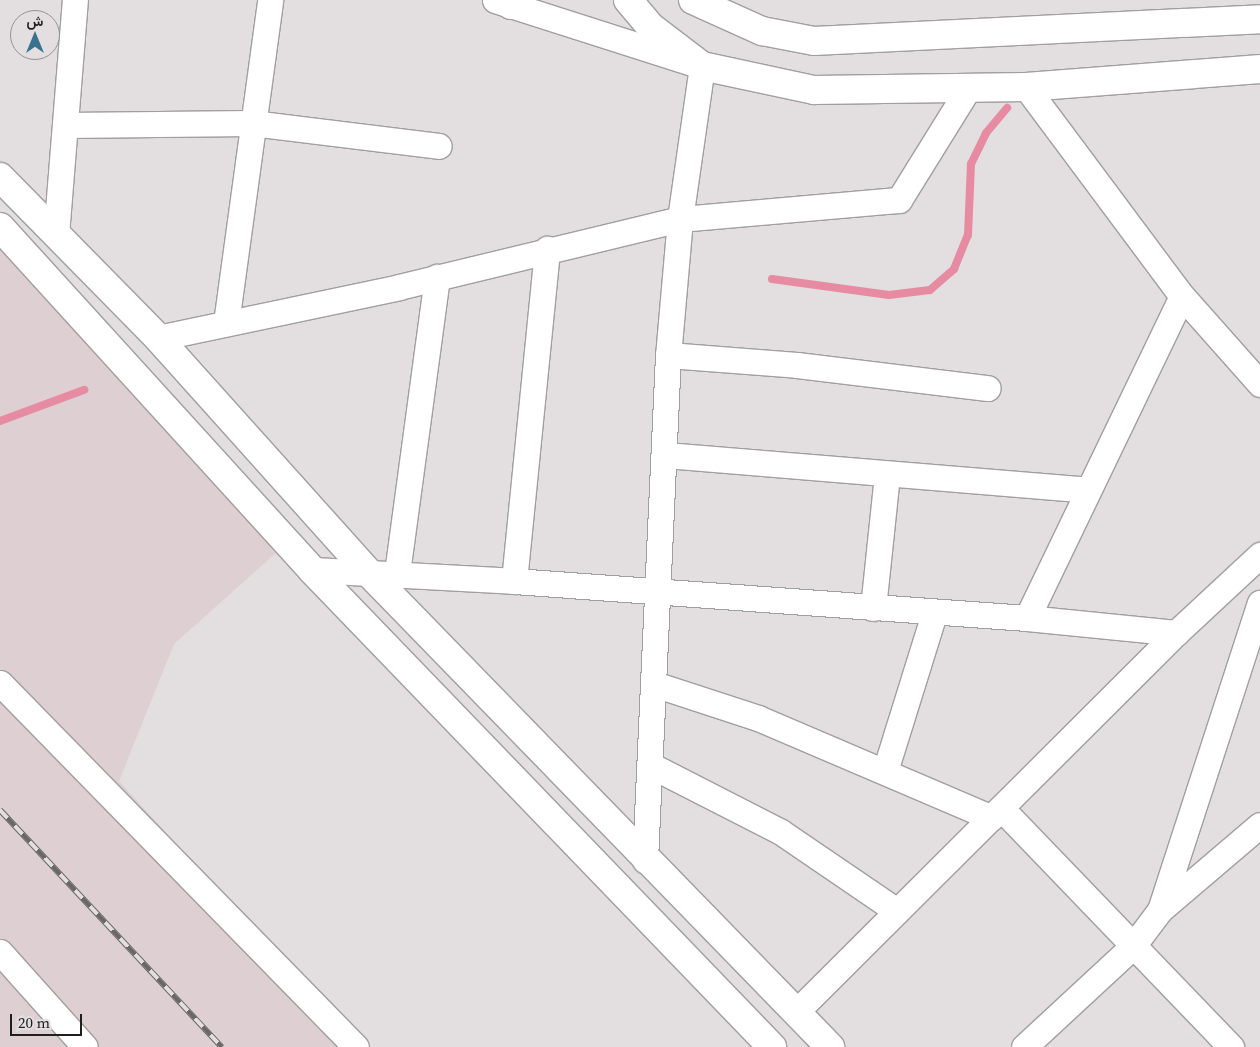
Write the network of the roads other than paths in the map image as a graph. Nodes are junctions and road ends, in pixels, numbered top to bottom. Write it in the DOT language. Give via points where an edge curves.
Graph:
graph roads {
  1 [pos="75,0"];
  2 [pos="270,0"];
  3 [pos="628,0"];
  4 [pos="693,0"];
  5 [pos="508,2"];
  6 [pos="1260,19"];
  7 [pos="702,66"];
  8 [pos="1260,69"];
  9 [pos="969,87"];
  10 [pos="1026,87"];
  11 [pos="252,123"];
  12 [pos="65,125"];
  13 [pos="439,146"];
  14 [pos="0,177"];
  15 [pos="680,219"];
  16 [pos="0,227"];
  17 [pos="56,236"];
  18 [pos="547,249"];
  19 [pos="438,277"];
  20 [pos="1182,296"];
  21 [pos="226,324"];
  22 [pos="158,338"];
  23 [pos="668,355"];
  24 [pos="1260,384"];
  25 [pos="988,388"];
  26 [pos="666,455"];
  27 [pos="887,475"];
  28 [pos="1088,490"];
  29 [pos="1251,563"];
  30 [pos="312,570"];
  31 [pos="368,572"];
  32 [pos="397,573"];
  33 [pos="514,581"];
  34 [pos="657,593"];
  35 [pos="1260,603"];
  36 [pos="873,608"];
  37 [pos="934,614"];
  38 [pos="1027,618"];
  39 [pos="1176,632"];
  40 [pos="0,683"];
  41 [pos="654,684"];
  42 [pos="650,765"];
  43 [pos="885,770"];
  44 [pos="996,813"];
  45 [pos="1260,825"];
  46 [pos="645,860"];
  47 [pos="1160,910"];
  48 [pos="898,911"];
  49 [pos="1133,946"];
  50 [pos="0,952"];
  51 [pos="797,1012"];
  52 [pos="1036,1042"];
  53 [pos="85,1047"];
  54 [pos="356,1047"];
  55 [pos="772,1047"];
  56 [pos="830,1047"];
  57 [pos="1231,1047"];
  1 -- 12 [label="street"];
  2 -- 11 [label="street"];
  3 -- 7 [label="main road" via="651,27"];
  4 -- 6 [label="main road" via="762,31 814,41"];
  5 -- 7 [label="street"];
  7 -- 9 [label="main road" via="814,90"];
  7 -- 15 [label="street"];
  8 -- 10 [label="main road"];
  9 -- 10 [label="main road"];
  9 -- 15 [label="street" via="899,200"];
  10 -- 20 [label="street"];
  11 -- 12 [label="street"];
  11 -- 13 [label="street"];
  11 -- 21 [label="street"];
  12 -- 17 [label="street"];
  14 -- 17 [label="main road"];
  15 -- 18 [label="street"];
  15 -- 23 [label="street"];
  16 -- 30 [label="main road"];
  17 -- 22 [label="main road"];
  18 -- 19 [label="street"];
  18 -- 33 [label="street"];
  19 -- 21 [label="street"];
  19 -- 32 [label="street"];
  20 -- 24 [label="street"];
  20 -- 28 [label="street"];
  21 -- 22 [label="street"];
  22 -- 31 [label="main road"];
  23 -- 25 [label="street" via="797,365"];
  23 -- 26 [label="street"];
  26 -- 27 [label="street"];
  26 -- 34 [label="street"];
  27 -- 28 [label="street"];
  27 -- 36 [label="street"];
  28 -- 38 [label="street"];
  29 -- 35 [label="street"];
  29 -- 39 [label="street"];
  30 -- 31 [label="street"];
  30 -- 55 [label="main road"];
  31 -- 32 [label="street"];
  31 -- 46 [label="main road"];
  32 -- 33 [label="street"];
  33 -- 34 [label="street"];
  34 -- 36 [label="street"];
  34 -- 41 [label="street"];
  35 -- 47 [label="street"];
  36 -- 37 [label="street"];
  37 -- 38 [label="street"];
  37 -- 43 [label="street"];
  38 -- 39 [label="street"];
  39 -- 44 [label="street"];
  40 -- 54 [label="street"];
  41 -- 42 [label="street"];
  41 -- 43 [label="street" via="758,718"];
  42 -- 46 [label="street"];
  42 -- 48 [label="street" via="781,832"];
  43 -- 44 [label="street"];
  44 -- 48 [label="street"];
  44 -- 49 [label="street"];
  45 -- 47 [label="street"];
  46 -- 51 [label="main road"];
  47 -- 49 [label="street"];
  48 -- 51 [label="street"];
  49 -- 52 [label="street"];
  49 -- 57 [label="street"];
  50 -- 53 [label="street"];
  51 -- 56 [label="main road"];
}
